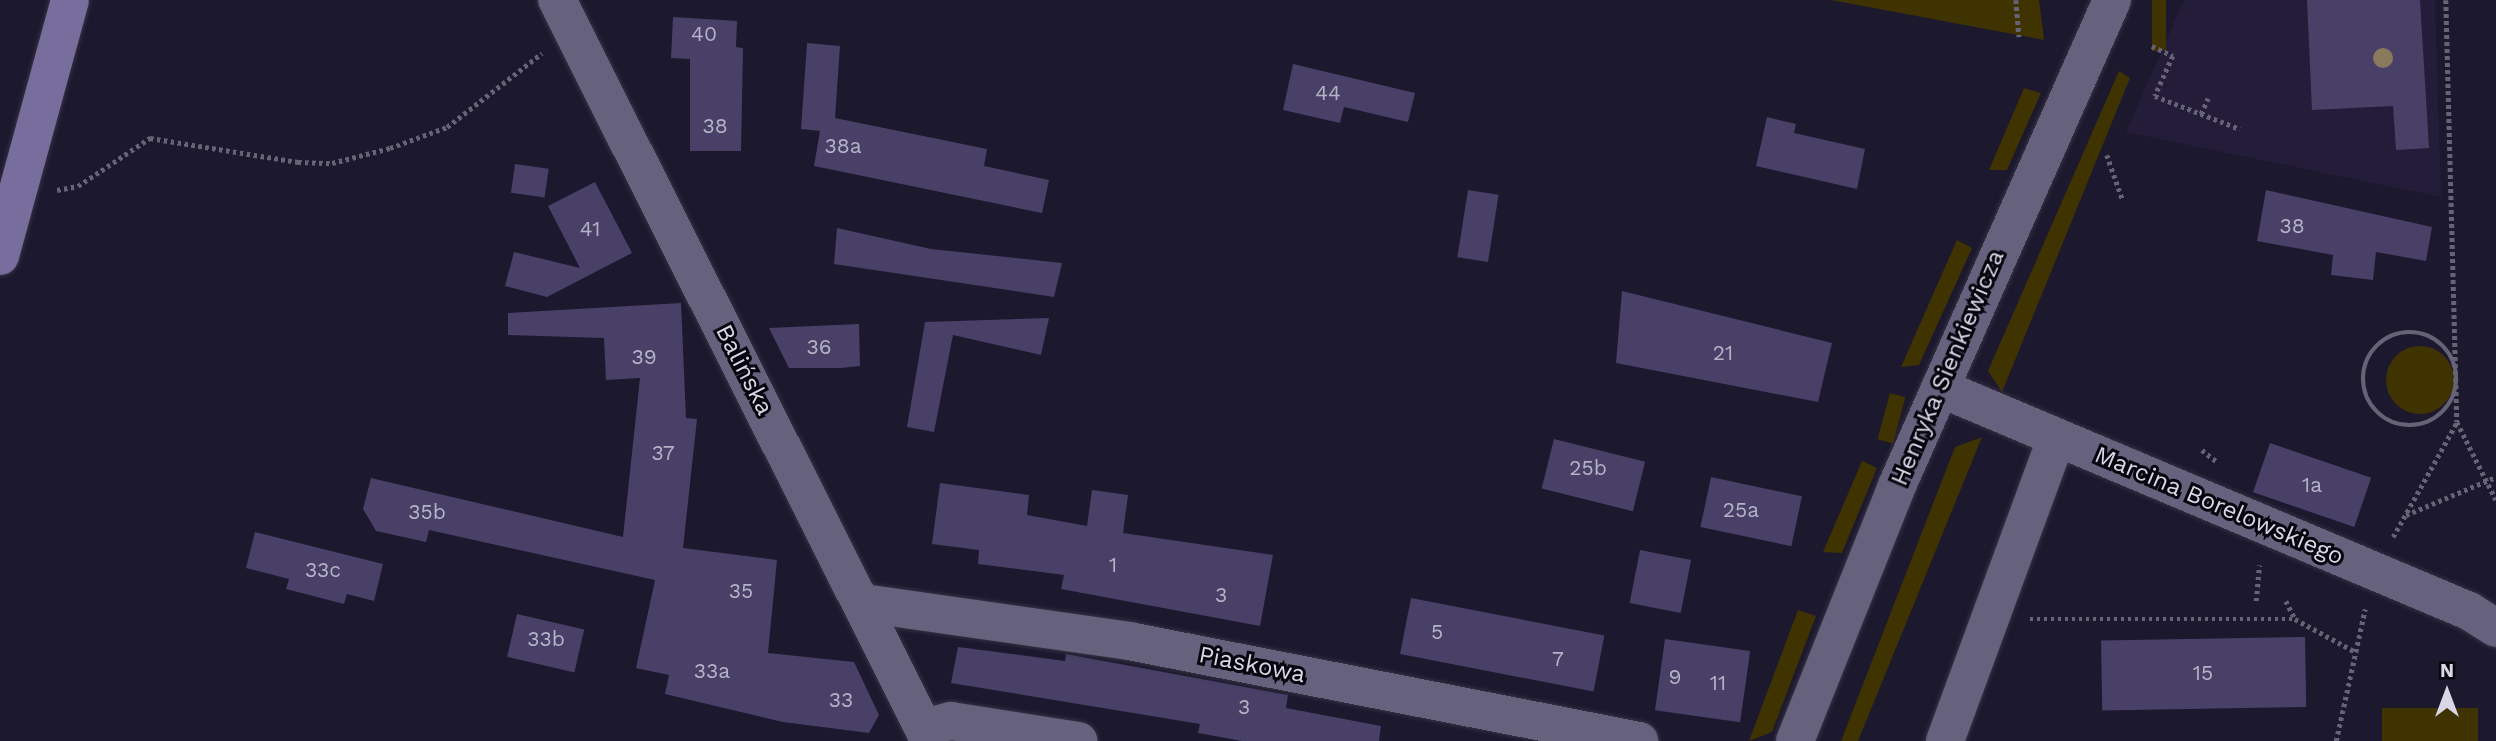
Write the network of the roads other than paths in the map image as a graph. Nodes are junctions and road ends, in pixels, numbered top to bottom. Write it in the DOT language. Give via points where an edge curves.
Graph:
graph roads {
  1 [pos="70,0"];
  2 [pos="2112,0"];
  3 [pos="564,13"];
  4 [pos="0,256"];
  5 [pos="1940,388"];
  6 [pos="2055,442"];
  7 [pos="863,603"];
  8 [pos="2496,628"];
  9 [pos="927,734"];
  10 [pos="1078,741"];
  11 [pos="1639,741"];
  12 [pos="1795,741"];
  13 [pos="1945,741"];
  1 -- 4 [label="main road"];
  2 -- 5 [label="street, Henryka Sienkiewicza"];
  3 -- 7 [label="street, Balińska"];
  5 -- 6 [label="street, Marcina Borelowskiego"];
  5 -- 12 [label="street, Henryka Sienkiewicza"];
  6 -- 8 [label="street, Marcina Borelowskiego" via="2375,571"];
  6 -- 13 [label="street"];
  7 -- 9 [label="street, Balińska"];
  7 -- 11 [label="street, Piaskowa" via="1129,641"];
  9 -- 10 [label="street" via="951,721"];
}
